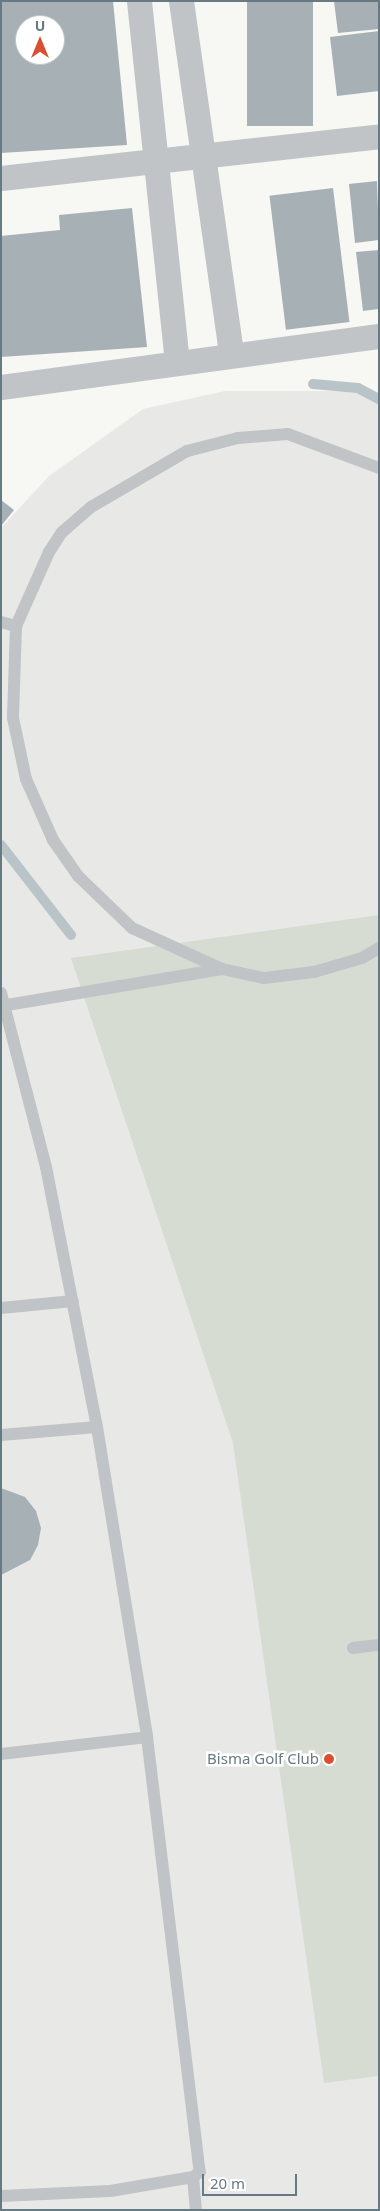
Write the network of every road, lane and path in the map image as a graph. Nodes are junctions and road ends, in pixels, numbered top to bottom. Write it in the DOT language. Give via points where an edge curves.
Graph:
graph roads {
  1 [pos="139,1"];
  2 [pos="181,1"];
  3 [pos="379,136"];
  4 [pos="201,153"];
  5 [pos="155,158"];
  6 [pos="1,178"];
  7 [pos="379,336"];
  8 [pos="231,354"];
  9 [pos="177,361"];
  10 [pos="1,387"];
  11 [pos="379,468"];
  12 [pos="1,622"];
  13 [pos="16,626"];
  14 [pos="379,948"];
  15 [pos="222,969"];
  16 [pos="1,993"];
  17 [pos="7,1005"];
  18 [pos="73,1300"];
  19 [pos="1,1308"];
  20 [pos="97,1427"];
  21 [pos="1,1436"];
  22 [pos="379,1645"];
  23 [pos="353,1648"];
  24 [pos="147,1737"];
  25 [pos="1,1754"];
  26 [pos="193,2177"];
  27 [pos="1,2196"];
  28 [pos="196,2210"];
  1 -- 5 [label="street"];
  2 -- 4 [label="street"];
  3 -- 4 [label="street"];
  4 -- 5 [label="street"];
  4 -- 8 [label="street"];
  5 -- 6 [label="street"];
  5 -- 9 [label="street"];
  7 -- 8 [label="street"];
  8 -- 9 [label="street"];
  9 -- 10 [label="street"];
  11 -- 13 [label="lane" via="288,434 238,438 187,451 126,484 62,532"];
  12 -- 13 [label="lane"];
  13 -- 15 [label="lane" via="13,718 26,779 52,840 78,876 132,928"];
  14 -- 15 [label="lane" via="362,958 314,972 264,978"];
  15 -- 17 [label="lane"];
  16 -- 17 [label="lane"];
  17 -- 18 [label="lane"];
  18 -- 19 [label="lane"];
  18 -- 20 [label="lane"];
  20 -- 21 [label="lane"];
  20 -- 24 [label="lane"];
  22 -- 23 [label="lane"];
  24 -- 25 [label="lane"];
  24 -- 26 [label="lane" via="200,2172"];
  26 -- 27 [label="lane" via="110,2192"];
  26 -- 28 [label="lane"];
}
